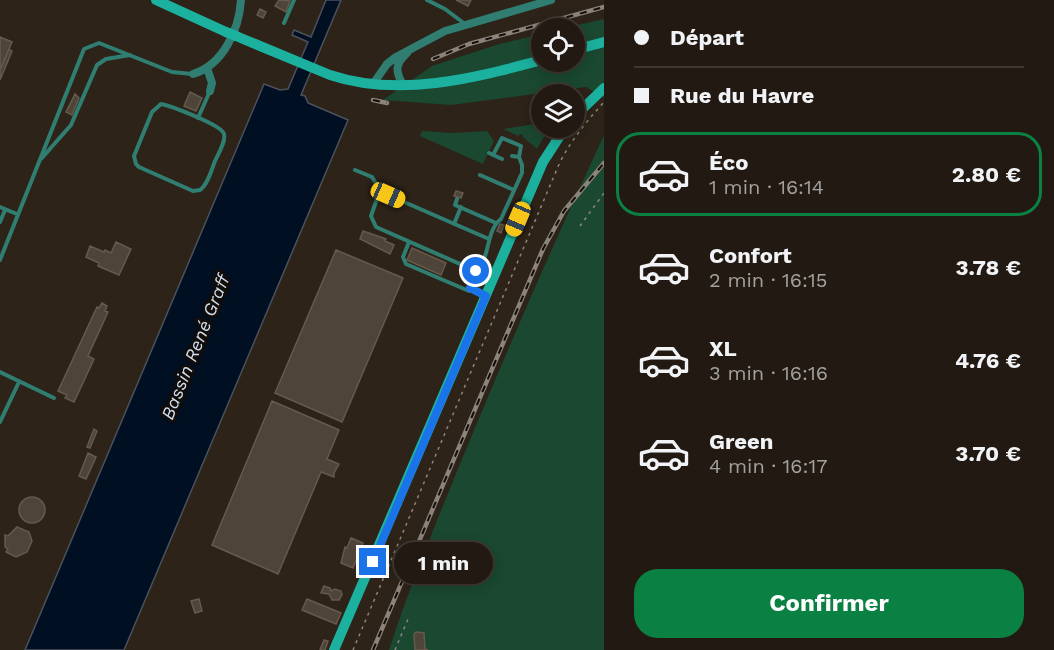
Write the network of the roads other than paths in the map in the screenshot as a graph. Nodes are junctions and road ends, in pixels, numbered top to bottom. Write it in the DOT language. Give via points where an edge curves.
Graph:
graph roads {
  1 [pos="156,0"];
  2 [pos="241,0"];
  3 [pos="294,0"];
  4 [pos="427,0"];
  5 [pos="551,0"];
  6 [pos="165,2"];
  7 [pos="284,23"];
  8 [pos="465,24"];
  9 [pos="604,42"];
  10 [pos="585,47"];
  11 [pos="411,49"];
  12 [pos="130,55"];
  13 [pos="531,63"];
  14 [pos="207,68"];
  15 [pos="193,74"];
  16 [pos="403,82"];
  17 [pos="373,84"];
  18 [pos="604,88"];
  19 [pos="210,91"];
  20 [pos="585,106"];
  21 [pos="198,118"];
  22 [pos="559,138"];
  23 [pos="512,156"];
  24 [pos="519,157"];
  25 [pos="502,159"];
  26 [pos="39,161"];
  27 [pos="355,170"];
  28 [pos="480,175"];
  29 [pos="514,190"];
  30 [pos="380,194"];
  31 [pos="457,199"];
  32 [pos="0,207"];
  33 [pos="461,207"];
  34 [pos="5,210"];
  35 [pos="17,214"];
  36 [pos="0,222"];
  37 [pos="496,223"];
  38 [pos="454,224"];
  39 [pos="489,239"];
  40 [pos="409,242"];
  41 [pos="0,260"];
  42 [pos="479,268"];
  43 [pos="471,289"];
  44 [pos="486,296"];
  45 [pos="0,372"];
  46 [pos="19,382"];
  47 [pos="54,398"];
  48 [pos="0,422"];
  49 [pos="334,650"];
  1 -- 6 [label="main road"];
  2 -- 14 [label="street" via="229,42"];
  3 -- 7 [label="lane"];
  4 -- 8 [label="lane"];
  5 -- 8 [label="street"];
  6 -- 17 [label="main road" via="315,69"];
  8 -- 11 [label="street"];
  9 -- 10 [label="main road"];
  11 -- 16 [label="street" via="396,68"];
  11 -- 17 [label="street" via="391,60"];
  12 -- 15 [label="lane" via="172,72"];
  12 -- 26 [label="lane" via="106,59 97,65 71,125"];
  12 -- 26 [label="lane" via="99,43 84,49"];
  13 -- 16 [label="main road" via="458,81"];
  14 -- 15 [label="street"];
  14 -- 19 [label="street" via="212,83"];
  16 -- 17 [label="main road"];
  18 -- 20 [label="main road"];
  19 -- 21 [label="lane"];
  21 -- 21 [label="lane" via="164,104 158,106 134,156 139,168 193,191 200,190 225,136 220,128"];
  22 -- 44 [label="main road" via="543,162"];
  23 -- 24 [label="lane"];
  24 -- 25 [label="lane" via="522,146 504,137 491,154"];
  24 -- 29 [label="lane" via="522,173"];
  26 -- 35 [label="lane"];
  27 -- 30 [label="lane" via="372,177"];
  28 -- 29 [label="lane"];
  29 -- 37 [label="lane"];
  30 -- 38 [label="lane"];
  30 -- 40 [label="lane" via="371,216 374,225"];
  31 -- 33 [label="lane" via="455,205"];
  32 -- 34 [label="lane"];
  33 -- 37 [label="lane"];
  33 -- 38 [label="lane"];
  34 -- 35 [label="lane"];
  34 -- 36 [label="lane"];
  35 -- 41 [label="lane"];
  37 -- 39 [label="lane"];
  38 -- 39 [label="lane"];
  39 -- 42 [label="lane"];
  40 -- 42 [label="lane" via="472,270"];
  40 -- 43 [label="lane" via="403,257 406,264"];
  42 -- 43 [label="lane"];
  43 -- 44 [label="street"];
  44 -- 49 [label="main road"];
  45 -- 46 [label="lane"];
  46 -- 47 [label="lane"];
  46 -- 48 [label="lane"];
}
